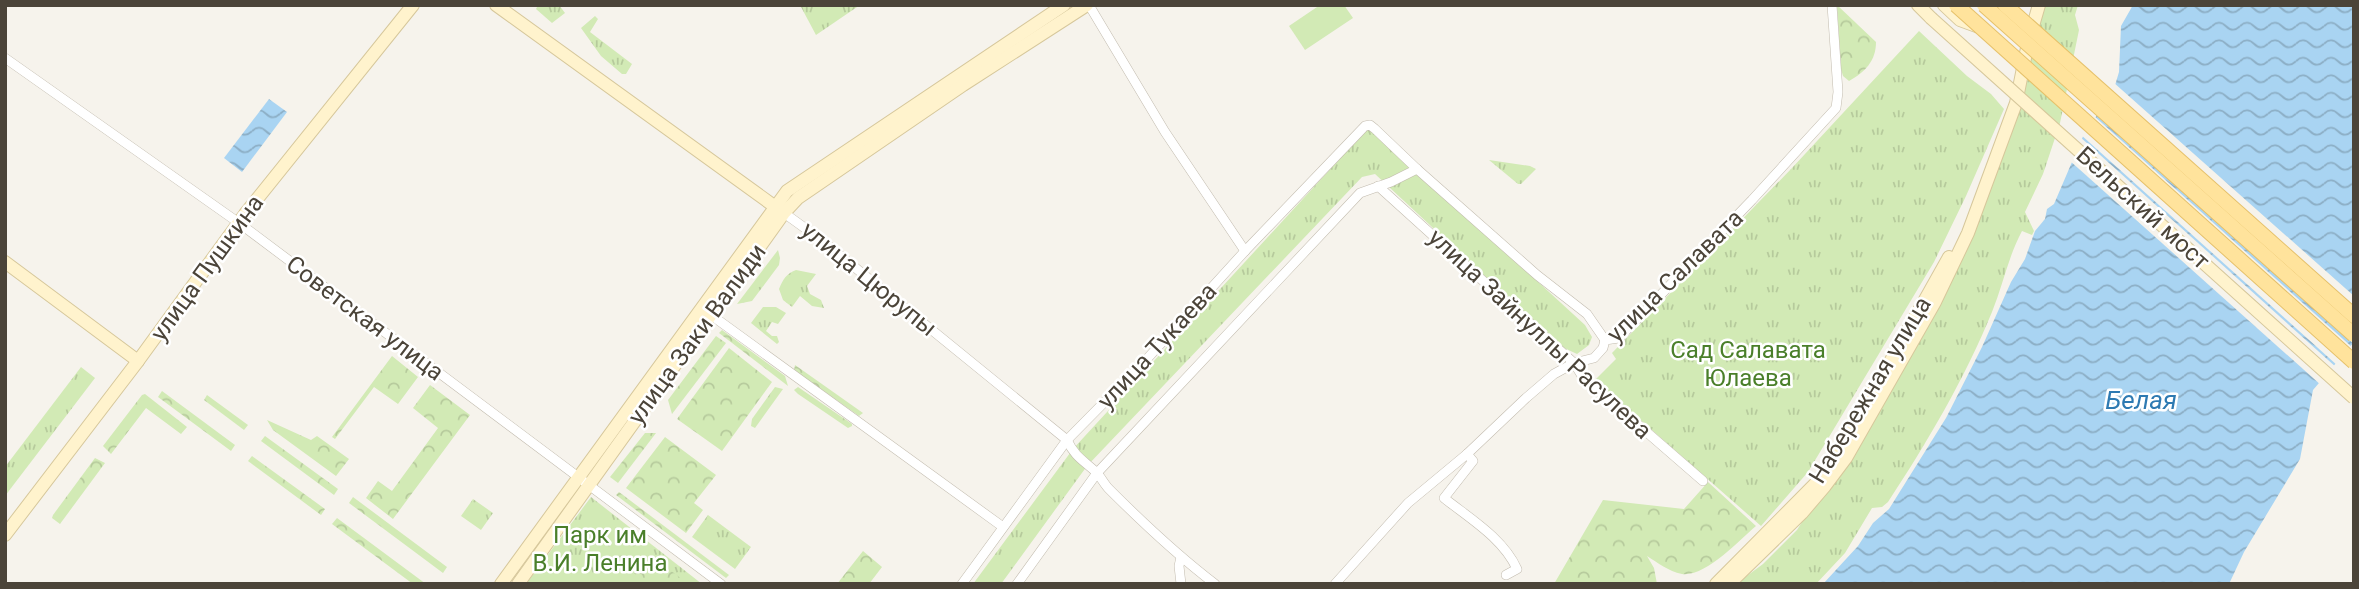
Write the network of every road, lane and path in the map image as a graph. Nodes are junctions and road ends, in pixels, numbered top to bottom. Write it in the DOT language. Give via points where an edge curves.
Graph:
graph roads {
  1 [pos="413,5"];
  2 [pos="496,5"];
  3 [pos="1065,5"];
  4 [pos="1088,5"];
  5 [pos="1832,5"];
  6 [pos="1918,5"];
  7 [pos="1944,5"];
  8 [pos="1956,5"];
  9 [pos="1984,5"];
  10 [pos="2005,5"];
  11 [pos="2039,5"];
  12 [pos="1982,29"];
  13 [pos="5,58"];
  14 [pos="1370,125"];
  15 [pos="1417,169"];
  16 [pos="1378,186"];
  17 [pos="779,210"];
  18 [pos="1974,210"];
  19 [pos="239,223"];
  20 [pos="1245,251"];
  21 [pos="5,262"];
  22 [pos="706,311"];
  23 [pos="2354,316"];
  24 [pos="2354,335"];
  25 [pos="1605,340"];
  26 [pos="138,361"];
  27 [pos="2354,362"];
  28 [pos="1574,363"];
  29 [pos="2354,398"];
  30 [pos="1067,440"];
  31 [pos="1467,454"];
  32 [pos="1097,473"];
  33 [pos="584,481"];
  34 [pos="1703,481"];
  35 [pos="1003,527"];
  36 [pos="5,535"];
  37 [pos="1181,557"];
  38 [pos="1507,575"];
  39 [pos="501,584"];
  40 [pos="518,584"];
  41 [pos="721,584"];
  42 [pos="962,584"];
  43 [pos="1017,584"];
  44 [pos="1181,584"];
  45 [pos="1215,584"];
  46 [pos="1335,584"];
  47 [pos="1716,584"];
  48 [pos="1729,584"];
  1 -- 19 [label="main road, улица Пушкина"];
  2 -- 17 [label="main road, улица Цюрупы"];
  3 -- 17 [label="main road, улица Заки Валиди" via="787,191"];
  4 -- 17 [label="main road, улица Заки Валиди"];
  4 -- 20 [label="street"];
  5 -- 25 [label="street, улица Салавата" via="1836,108 1619,338"];
  6 -- 29 [label="main road, Бельский мост, bridge"];
  7 -- 12 [label="main road" via="1960,20"];
  8 -- 12 [label="main road, Бельский мост, bridge"];
  9 -- 24 [label="main road, Бельский мост, bridge"];
  10 -- 23 [label="main road, bridge"];
  11 -- 18 [label="main road, Набережная улица" via="2016,103"];
  12 -- 27 [label="main road, Бельский мост, bridge"];
  13 -- 19 [label="street, Советская улица"];
  14 -- 15 [label="street, улица Зайнуллы Расулева"];
  14 -- 20 [label="street, улица Тукаева" via="1359,131"];
  15 -- 16 [label="street, улица Тукаева"];
  15 -- 25 [label="street, улица Зайнуллы Расулева" via="1587,314"];
  16 -- 28 [label="street, улица Зайнуллы Расулева"];
  16 -- 32 [label="street, улица Тукаева" via="1360,192"];
  17 -- 22 [label="main road, улица Заки Валиди"];
  17 -- 30 [label="street, улица Цюрупы"];
  18 -- 47 [label="main road, Набережная улица" via="1839,452 1794,507"];
  18 -- 48 [label="main road, Набережная улица" via="1935,302 1846,458 1802,513"];
  19 -- 26 [label="main road, улица Пушкина"];
  19 -- 33 [label="street, Советская улица"];
  20 -- 30 [label="street, улица Тукаева"];
  21 -- 26 [label="main road"];
  22 -- 33 [label="main road, улица Заки Валиди"];
  22 -- 35 [label="street"];
  25 -- 28 [label="street, улица Салавата" via="1594,358"];
  26 -- 36 [label="main road, улица Пушкина"];
  28 -- 31 [label="street, улица Салавата" via="1554,374"];
  28 -- 34 [label="street, улица Зайнуллы Расулева" via="1582,376"];
  30 -- 32 [label="street, улица Цюрупы" via="1074,454"];
  30 -- 35 [label="street, улица Тукаева"];
  31 -- 38 [label="street" via="1473,461 1444,498 1489,533 1513,559 1517,569"];
  31 -- 46 [label="street, улица Салавата" via="1408,503"];
  32 -- 37 [label="street, улица Цюрупы"];
  32 -- 43 [label="street, улица Тукаева"];
  33 -- 39 [label="main road, улица Заки Валиди"];
  33 -- 40 [label="main road, улица Заки Валиди"];
  33 -- 41 [label="street, Советская улица"];
  35 -- 42 [label="street, улица Тукаева"];
  37 -- 44 [label="street"];
  37 -- 45 [label="street, улица Цюрупы"];
}
